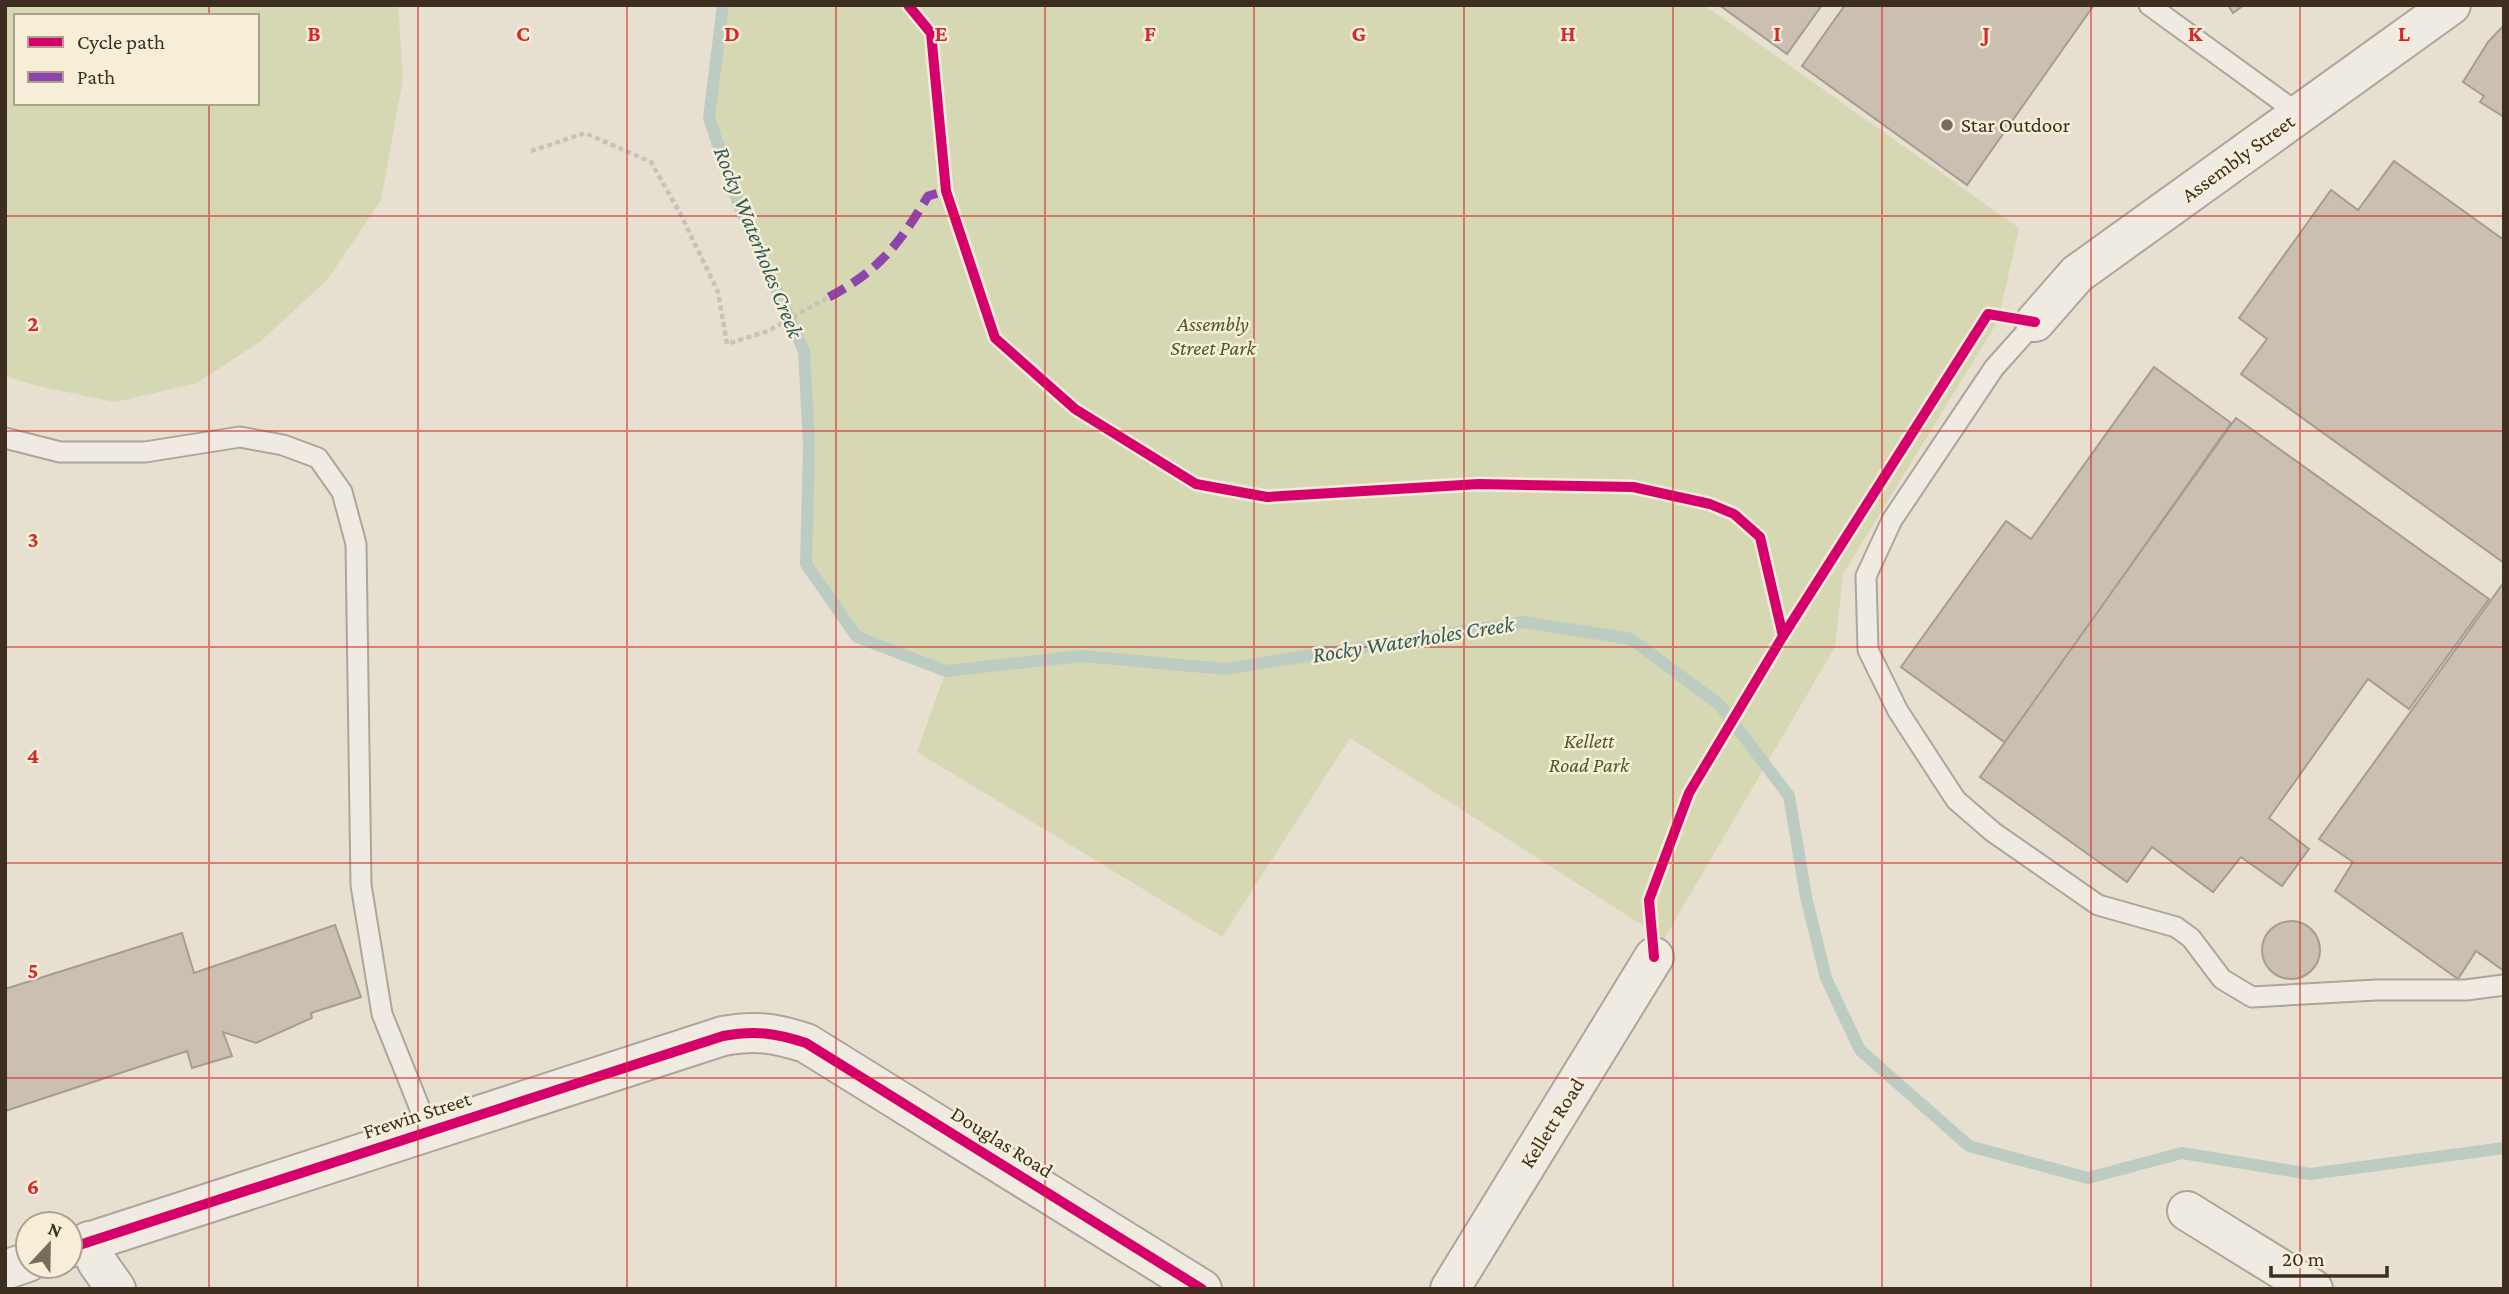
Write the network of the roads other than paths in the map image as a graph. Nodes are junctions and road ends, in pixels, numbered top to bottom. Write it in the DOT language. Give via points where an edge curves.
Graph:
graph roads {
  1 [pos="2150,5"];
  2 [pos="2451,5"];
  3 [pos="2299,114"];
  4 [pos="2035,321"];
  5 [pos="5,438"];
  6 [pos="1654,957"];
  7 [pos="2504,985"];
  8 [pos="778,1034"];
  9 [pos="429,1131"];
  10 [pos="2187,1211"];
  11 [pos="84,1244"];
  12 [pos="84,1249"];
  13 [pos="116,1289"];
  14 [pos="1202,1289"];
  15 [pos="1450,1289"];
  16 [pos="2313,1289"];
  1 -- 3 [label="lane"];
  2 -- 3 [label="street, Assembly Street"];
  3 -- 4 [label="street, Assembly Street" via="2077,274"];
  4 -- 7 [label="lane" via="1994,368 1892,520 1866,576 1868,650 1898,711 1956,800 1993,832 2098,905 2176,927 2222,979 2252,996"];
  5 -- 9 [label="lane" via="60,452 145,452 240,437 318,458 342,492 356,544 361,885 382,1014"];
  6 -- 15 [label="street, Kellett Road"];
  8 -- 9 [label="street, Frewin Street" via="748,1031 723,1036"];
  8 -- 14 [label="street, Douglas Road" via="806,1043"];
  9 -- 11 [label="street, Frewin Street"];
  10 -- 16 [label="street"];
  12 -- 13 [label="street"];
}
